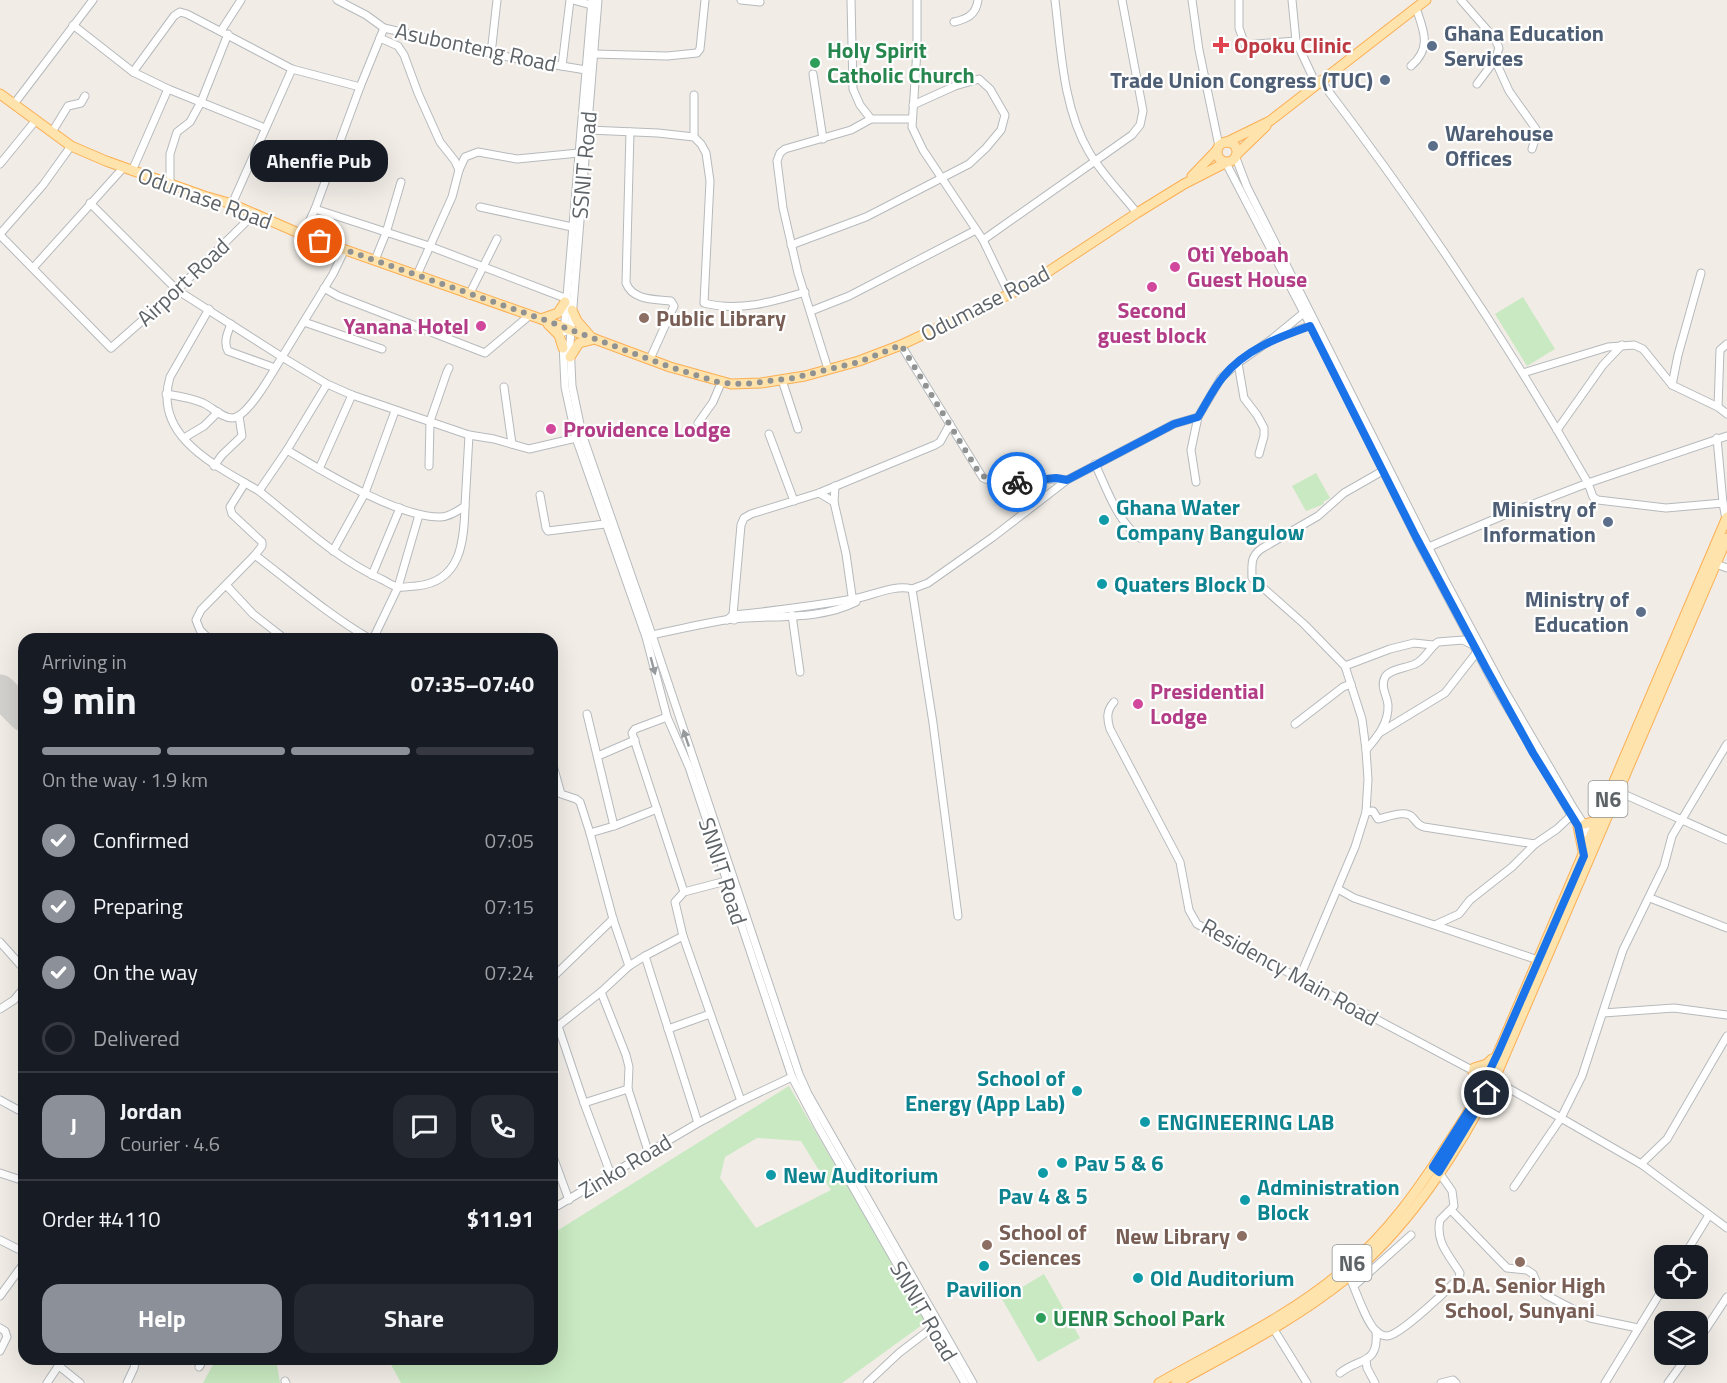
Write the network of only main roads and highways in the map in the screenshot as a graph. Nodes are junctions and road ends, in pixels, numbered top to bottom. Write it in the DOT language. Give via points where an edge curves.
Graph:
graph roads {
  1 [pos="1426,0"];
  2 [pos="0,93"];
  3 [pos="1270,121"];
  4 [pos="1222,145"];
  5 [pos="1237,155"];
  6 [pos="1226,163"];
  7 [pos="1184,184"];
  8 [pos="565,300"];
  9 [pos="572,310"];
  10 [pos="542,319"];
  11 [pos="593,338"];
  12 [pos="563,348"];
  13 [pos="570,357"];
  14 [pos="1727,517"];
  15 [pos="1727,538"];
  16 [pos="1641,732"];
  17 [pos="1599,820"];
  18 [pos="1595,838"];
  19 [pos="1584,856"];
  20 [pos="1498,1053"];
  21 [pos="1490,1078"];
  22 [pos="1476,1099"];
  23 [pos="1436,1169"];
  24 [pos="1430,1179"];
  25 [pos="1159,1383"];
  26 [pos="1176,1383"];
  1 -- 3 [label="main road, Odumase Road"];
  2 -- 10 [label="main road, Odumase Road" via="71,146 232,204 303,235"];
  3 -- 4 [label="main road, Odumase Road"];
  3 -- 5 [label="main road, Odumase Road"];
  4 -- 5 [label="main road" via="1233,144"];
  4 -- 6 [label="main road" via="1218,158"];
  4 -- 7 [label="main road, Odumase Road"];
  5 -- 6 [label="main road"];
  6 -- 7 [label="main road, Odumase Road"];
  7 -- 11 [label="main road, Odumase Road" via="1046,275 901,345 828,369 782,380 721,383"];
  8 -- 10 [label="main road" via="558,313"];
  9 -- 11 [label="main road"];
  10 -- 11 [label="main road, Odumase Road"];
  10 -- 12 [label="main road" via="557,333"];
  11 -- 13 [label="main road" via="577,345"];
  14 -- 16 [label="main road, N6"];
  15 -- 16 [label="main road, N6"];
  16 -- 17 [label="main road, N6"];
  16 -- 18 [label="main road, N6" via="1619,792"];
  17 -- 18 [label="main road, N6"];
  17 -- 19 [label="main road" via="1581,825"];
  18 -- 19 [label="main road, N6"];
  18 -- 21 [label="main road, N6"];
  19 -- 20 [label="main road, N6"];
  20 -- 21 [label="main road, N6"];
  20 -- 22 [label="main road" via="1487,1064 1472,1070"];
  21 -- 22 [label="main road, N6"];
  21 -- 23 [label="main road, N6" via="1463,1135"];
  22 -- 23 [label="main road, N6"];
  23 -- 24 [label="main road, N6"];
  24 -- 25 [label="main road, N6" via="1345,1270 1280,1315"];
  24 -- 26 [label="main road, N6" via="1402,1222 1349,1276 1273,1328"];
}
